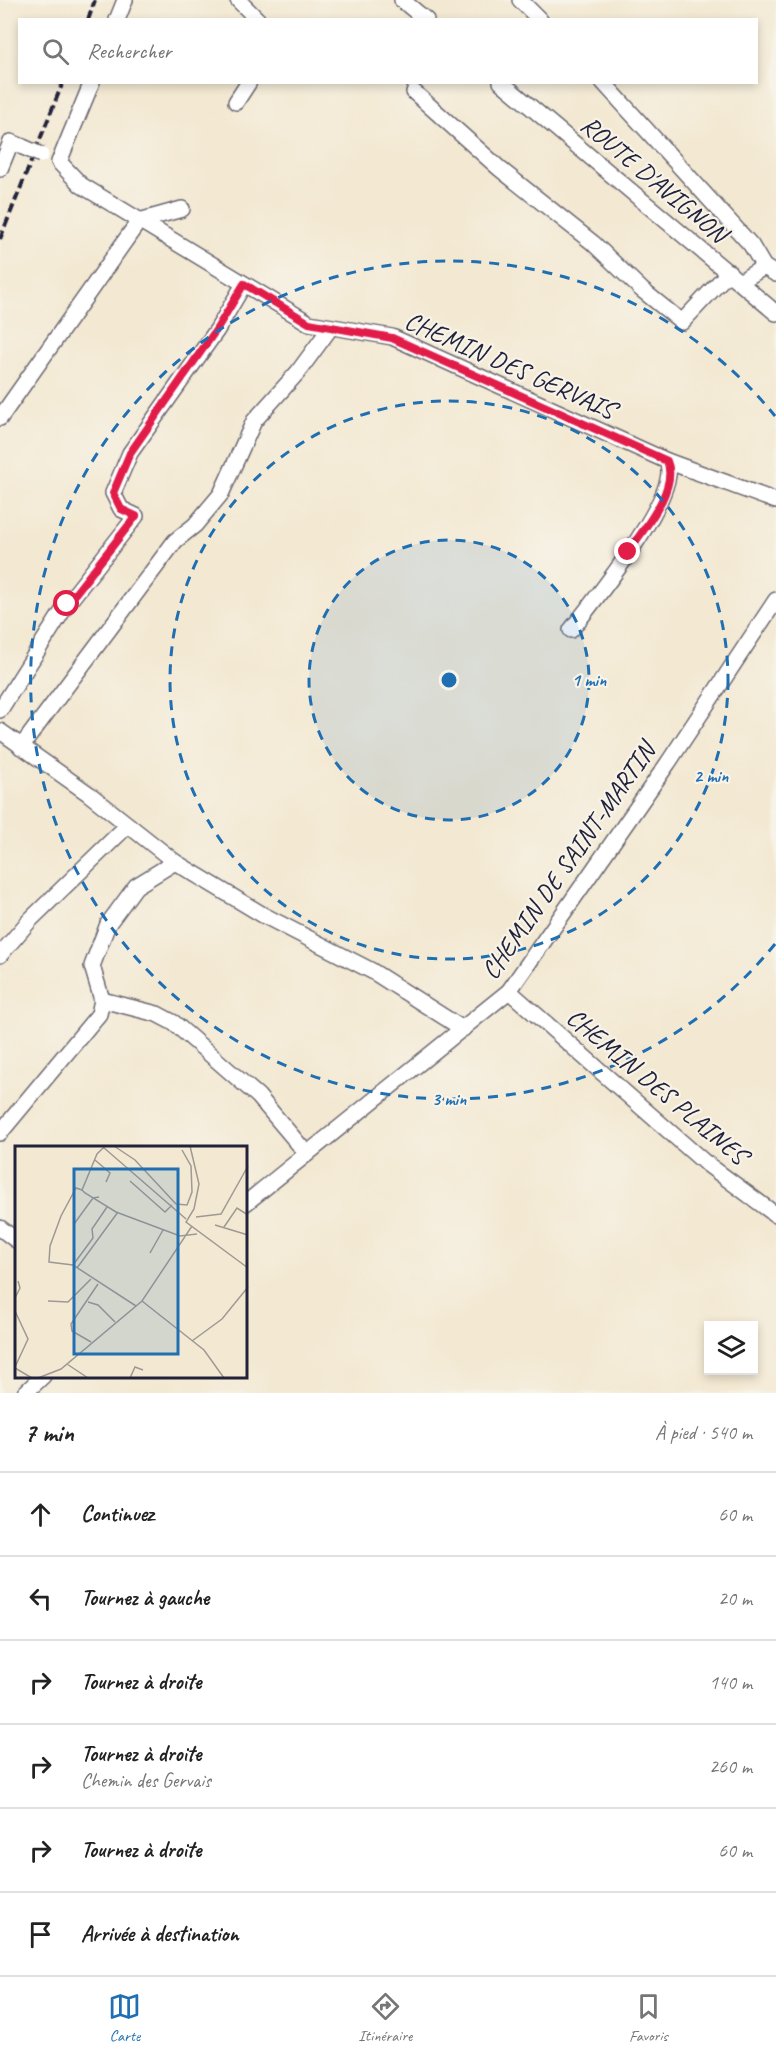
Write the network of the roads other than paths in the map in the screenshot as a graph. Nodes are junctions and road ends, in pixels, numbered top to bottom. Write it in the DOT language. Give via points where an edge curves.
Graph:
graph roads {
  1 [pos="125,0"];
  2 [pos="238,0"];
  3 [pos="402,0"];
  4 [pos="520,0"];
  5 [pos="118,18"];
  6 [pos="256,18"];
  7 [pos="424,18"];
  8 [pos="538,18"];
  9 [pos="91,84"];
  10 [pos="248,84"];
  11 [pos="503,84"];
  12 [pos="605,84"];
  13 [pos="414,92"];
  14 [pos="236,102"];
  15 [pos="59,162"];
  16 [pos="0,169"];
  17 [pos="182,209"];
  18 [pos="139,221"];
  19 [pos="770,270"];
  20 [pos="735,277"];
  21 [pos="244,284"];
  22 [pos="776,313"];
  23 [pos="331,327"];
  24 [pos="0,418"];
  25 [pos="667,461"];
  26 [pos="776,501"];
  27 [pos="776,600"];
  28 [pos="571,630"];
  29 [pos="0,710"];
  30 [pos="0,731"];
  31 [pos="21,747"];
  32 [pos="128,825"];
  33 [pos="175,862"];
  34 [pos="0,955"];
  35 [pos="509,991"];
  36 [pos="102,1000"];
  37 [pos="464,1029"];
  38 [pos="0,1133"];
  39 [pos="308,1154"];
  40 [pos="248,1201"];
  41 [pos="776,1215"];
  42 [pos="0,1228"];
  43 [pos="15,1239"];
  44 [pos="42,1378"];
  45 [pos="25,1393"];
  1 -- 5 [label="street"];
  2 -- 6 [label="street"];
  3 -- 7 [label="street"];
  4 -- 8 [label="street"];
  9 -- 15 [label="street"];
  10 -- 14 [label="street"];
  11 -- 20 [label="street, ROUTE D'AVIGNON"];
  12 -- 19 [label="street"];
  13 -- 20 [label="street" via="682,322"];
  15 -- 16 [label="street, bridge" via="11,142"];
  15 -- 18 [label="street, CHEMIN DES GERVAIS" via="81,185"];
  17 -- 18 [label="street"];
  18 -- 21 [label="street, CHEMIN DES GERVAIS"];
  18 -- 24 [label="street"];
  19 -- 20 [label="street"];
  20 -- 22 [label="street, ROUTE D'AVIGNON"];
  21 -- 23 [label="street, CHEMIN DES GERVAIS" via="309,323"];
  21 -- 29 [label="street" via="130,453 113,493 121,509 136,516 67,604"];
  23 -- 25 [label="street, CHEMIN DES GERVAIS" via="392,338"];
  23 -- 31 [label="street" via="254,421 221,494 195,525 175,541"];
  25 -- 26 [label="street, CHEMIN DES GERVAIS"];
  25 -- 28 [label="street" via="670,475 660,503"];
  27 -- 35 [label="street, CHEMIN DE SAINT-MARTIN"];
  30 -- 31 [label="street"];
  31 -- 32 [label="street"];
  32 -- 33 [label="street"];
  32 -- 34 [label="street" via="30,920"];
  33 -- 36 [label="street" via="136,886 108,924 93,966"];
  33 -- 37 [label="street" via="273,920 372,971"];
  35 -- 37 [label="street, CHEMIN DE SAINT-MARTIN"];
  35 -- 41 [label="street, CHEMIN DES PLAINES" via="703,1161"];
  36 -- 38 [label="street" via="99,1014"];
  36 -- 39 [label="street" via="157,1014 174,1023 258,1096"];
  37 -- 39 [label="street, CHEMIN DE SAINT-MARTIN"];
  39 -- 40 [label="street, CHEMIN DE SAINT-MARTIN"];
  42 -- 43 [label="street"];
  44 -- 45 [label="street"];
}
